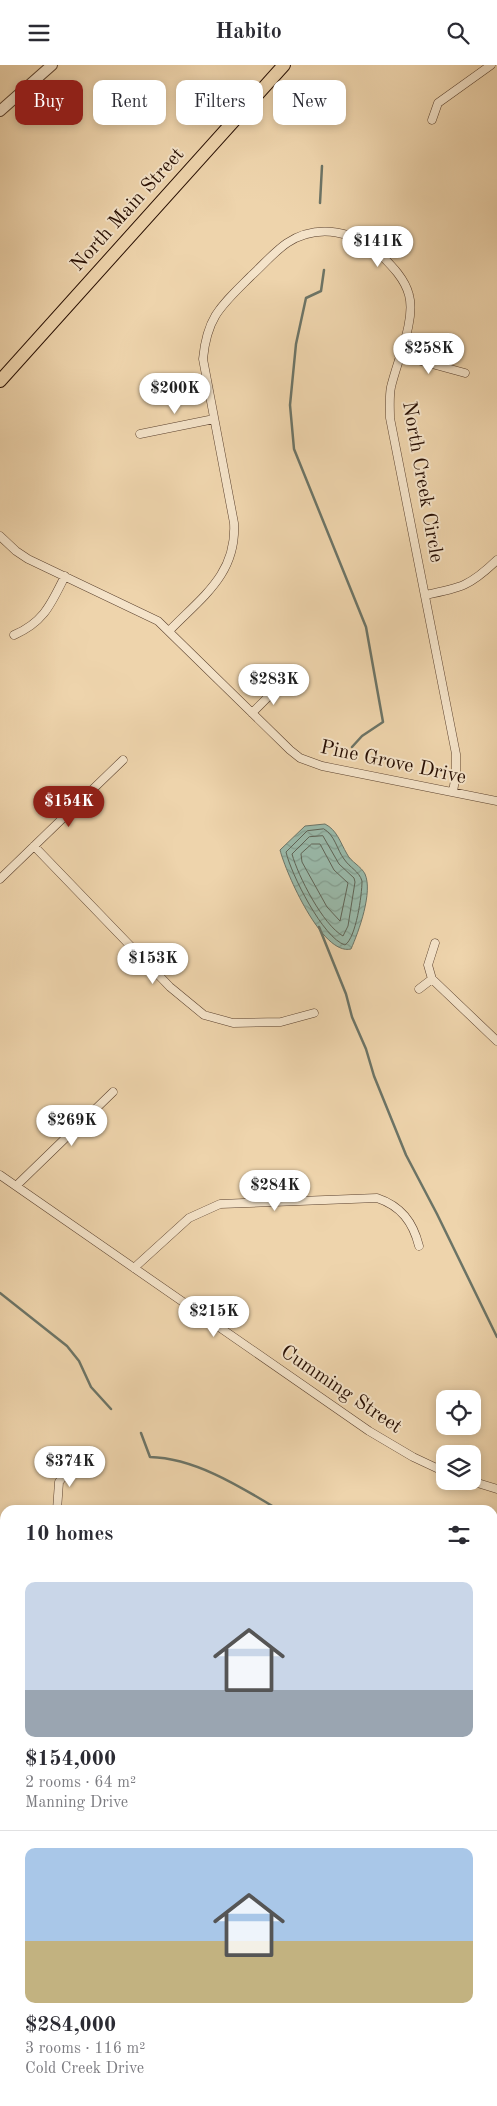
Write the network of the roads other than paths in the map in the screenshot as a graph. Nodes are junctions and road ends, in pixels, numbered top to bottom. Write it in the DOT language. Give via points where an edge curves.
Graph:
graph roads {
  1 [pos="52,65"];
  2 [pos="284,65"];
  3 [pos="491,65"];
  4 [pos="0,111"];
  5 [pos="432,120"];
  6 [pos="399,355"];
  7 [pos="465,373"];
  8 [pos="0,381"];
  9 [pos="214,419"];
  10 [pos="140,434"];
  11 [pos="0,536"];
  12 [pos="497,561"];
  13 [pos="65,576"];
  14 [pos="424,595"];
  15 [pos="170,630"];
  16 [pos="14,635"];
  17 [pos="281,684"];
  18 [pos="252,713"];
  19 [pos="123,760"];
  20 [pos="453,792"];
  21 [pos="497,801"];
  22 [pos="34,847"];
  23 [pos="0,879"];
  24 [pos="435,943"];
  25 [pos="432,979"];
  26 [pos="418,989"];
  27 [pos="314,1013"];
  28 [pos="497,1041"];
  29 [pos="113,1092"];
  30 [pos="0,1175"];
  31 [pos="16,1186"];
  32 [pos="419,1246"];
  33 [pos="134,1268"];
  34 [pos="73,1465"];
  35 [pos="436,1468"];
  36 [pos="481,1484"];
  37 [pos="497,1489"];
  38 [pos="57,1505"];
  1 -- 4 [label="street"];
  2 -- 8 [label="main road, North Main Street"];
  3 -- 5 [label="street" via="438,103"];
  6 -- 7 [label="street"];
  6 -- 9 [label="street, North Creek Circle" via="411,303 406,285 392,266 372,246 351,235 327,231 303,235 276,251 211,321 204,342 203,359"];
  6 -- 14 [label="street, North Creek Circle" via="391,389 390,418"];
  9 -- 10 [label="street"];
  9 -- 15 [label="street, North Creek Circle" via="234,523 234,549 219,580"];
  11 -- 13 [label="street, Pine Grove Drive" via="28,559"];
  12 -- 14 [label="street" via="479,578 458,589"];
  13 -- 15 [label="street, Pine Grove Drive" via="145,613"];
  13 -- 16 [label="street" via="42,617 30,628"];
  14 -- 20 [label="street, North Creek Circle" via="456,754"];
  15 -- 18 [label="street, Pine Grove Drive"];
  17 -- 18 [label="street"];
  18 -- 20 [label="street, Pine Grove Drive" via="290,751 310,763"];
  19 -- 22 [label="street"];
  20 -- 21 [label="street, Pine Grove Drive"];
  22 -- 23 [label="street"];
  22 -- 27 [label="street" via="170,987 204,1015 242,1023 281,1022"];
  24 -- 25 [label="street" via="428,965"];
  25 -- 26 [label="street"];
  25 -- 28 [label="street"];
  29 -- 31 [label="street"];
  30 -- 31 [label="street, Cumming Street"];
  31 -- 33 [label="street, Cumming Street"];
  32 -- 33 [label="street" via="415,1230 406,1216 394,1205 376,1198 233,1203 209,1207 189,1217"];
  33 -- 35 [label="street, Cumming Street" via="369,1431"];
  34 -- 38 [label="street" via="59,1482"];
  36 -- 37 [label="street"];
}
